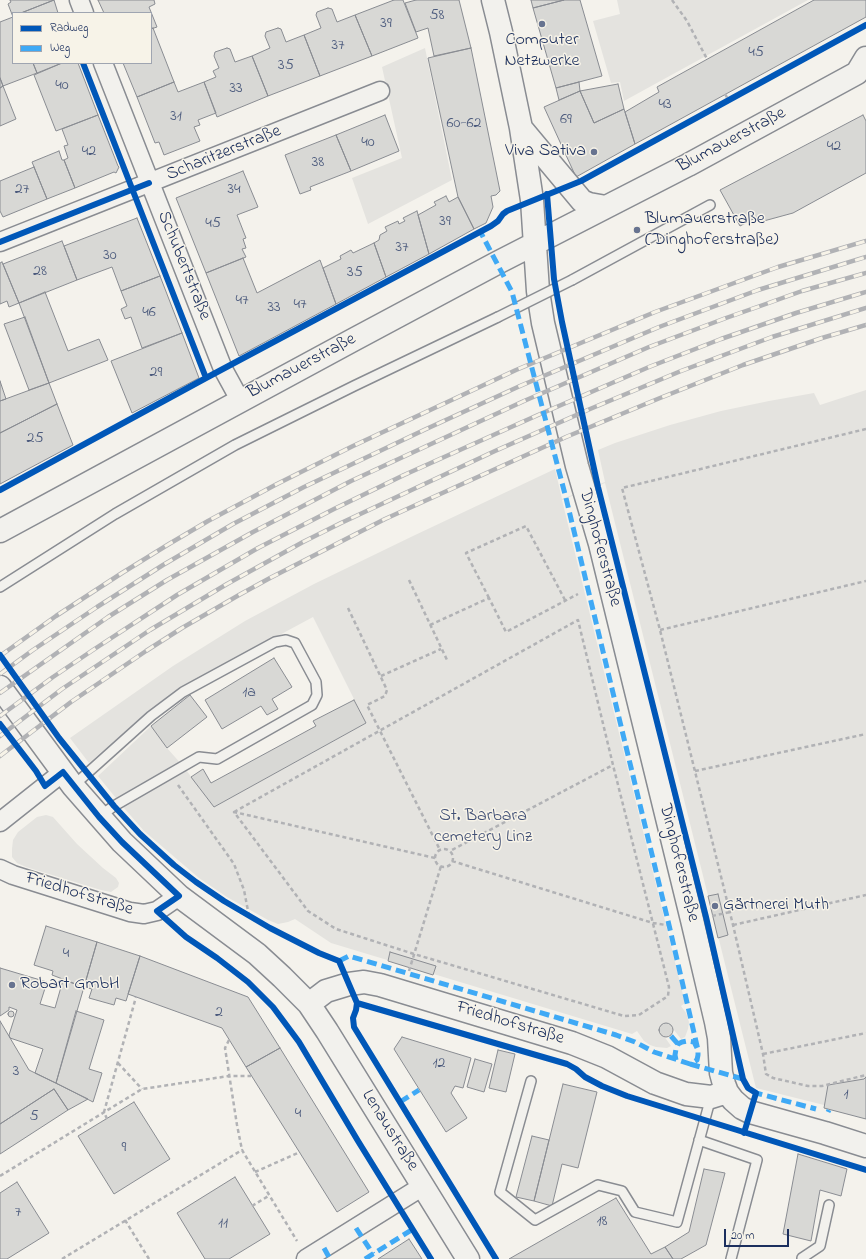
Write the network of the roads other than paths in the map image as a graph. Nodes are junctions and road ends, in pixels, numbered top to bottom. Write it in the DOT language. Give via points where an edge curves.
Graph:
graph roads {
  1 [pos="79,0"];
  2 [pos="493,0"];
  3 [pos="84,12"];
  4 [pos="103,64"];
  5 [pos="863,68"];
  6 [pos="380,91"];
  7 [pos="521,128"];
  8 [pos="149,183"];
  9 [pos="710,205"];
  10 [pos="606,207"];
  11 [pos="0,242"];
  12 [pos="535,244"];
  13 [pos="240,400"];
  14 [pos="0,531"];
  15 [pos="0,588"];
  16 [pos="0,687"];
  17 [pos="68,779"];
  18 [pos="99,817"];
  19 [pos="0,822"];
  20 [pos="0,869"];
  21 [pos="179,896"];
  22 [pos="308,1004"];
  23 [pos="531,1081"];
  24 [pos="719,1095"];
  25 [pos="700,1140"];
  26 [pos="866,1146"];
  27 [pos="423,1186"];
  28 [pos="829,1205"];
  29 [pos="303,1252"];
  30 [pos="468,1259"];
  31 [pos="731,1259"];
  32 [pos="803,1259"];
  1 -- 3 [label="street"];
  2 -- 7 [label="main road, Dinghoferstraße"];
  4 -- 8 [label="street, Schubertstraße"];
  5 -- 10 [label="main road, Blumauerstraße" via="688,165"];
  6 -- 8 [label="street, Scharitzerstraße"];
  7 -- 10 [label="main road" via="582,201"];
  7 -- 12 [label="main road, Dinghoferstraße" via="532,200"];
  8 -- 11 [label="street, Scharitzerstraße"];
  8 -- 13 [label="street, Schubertstraße" via="223,369"];
  9 -- 15 [label="lane, bridge" via="572,280 235,445 115,514"];
  10 -- 12 [label="main road, Blumauerstraße"];
  12 -- 13 [label="main road, Blumauerstraße"];
  12 -- 24 [label="main road, Dinghoferstraße" via="542,323 577,466 600,544 716,1022 721,1073"];
  13 -- 14 [label="main road, Blumauerstraße"];
  16 -- 17 [label="main road"];
  17 -- 18 [label="main road"];
  17 -- 18 [label="lane" via="184,692 275,642 286,640 295,643 316,682 317,694 312,705 217,759 199,757"];
  17 -- 19 [label="street"];
  18 -- 21 [label="main road"];
  20 -- 21 [label="street, Friedhofstraße" via="130,912 144,914 157,911"];
  21 -- 22 [label="main road" via="257,954"];
  22 -- 24 [label="main road, Friedhofstraße" via="326,991 349,984 364,982 380,985 572,1043 607,1057 655,1083 686,1094"];
  22 -- 27 [label="main road, Lenaustraße"];
  23 -- 25 [label="lane" via="500,1192 535,1220 598,1185 622,1191 634,1212 677,1222"];
  24 -- 25 [label="lane"];
  24 -- 26 [label="main road" via="750,1112"];
  25 -- 31 [label="lane" via="757,1160"];
  27 -- 29 [label="street"];
  27 -- 30 [label="main road, Lenaustraße"];
  28 -- 32 [label="lane" via="820,1246"];
}
